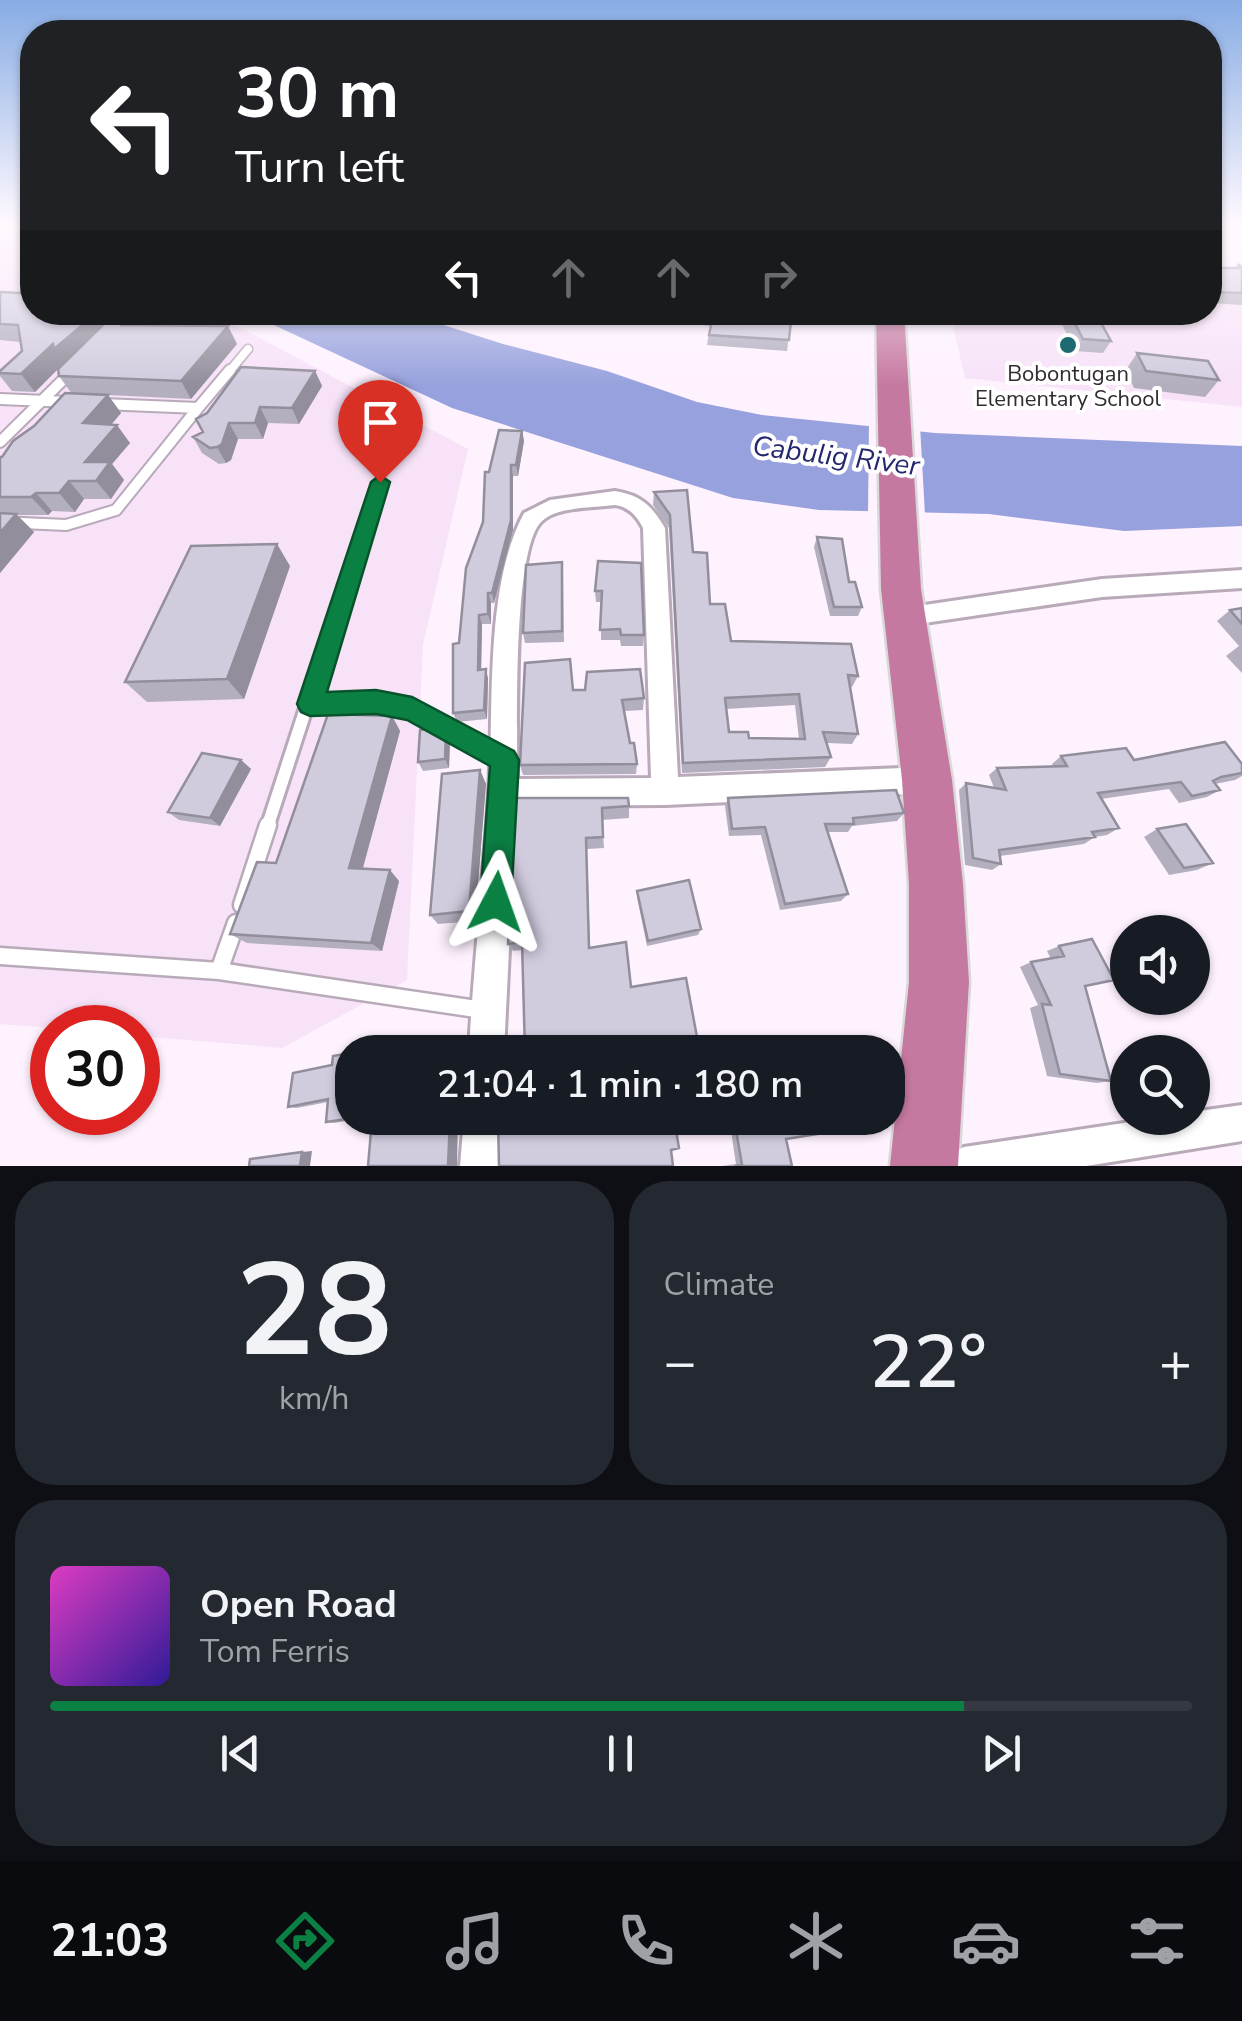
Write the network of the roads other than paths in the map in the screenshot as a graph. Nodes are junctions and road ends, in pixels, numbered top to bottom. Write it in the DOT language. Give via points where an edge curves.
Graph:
graph roads {
  1 [pos="891,325"];
  2 [pos="248,350"];
  3 [pos="78,366"];
  4 [pos="0,399"];
  5 [pos="40,401"];
  6 [pos="80,403"];
  7 [pos="99,404"];
  8 [pos="198,408"];
  9 [pos="0,442"];
  10 [pos="380,482"];
  11 [pos="0,522"];
  12 [pos="1242,579"];
  13 [pos="902,603"];
  14 [pos="310,704"];
  15 [pos="505,760"];
  16 [pos="927,780"];
  17 [pos="665,791"];
  18 [pos="504,793"];
  19 [pos="0,956"];
  20 [pos="219,971"];
  21 [pos="488,1011"];
  22 [pos="487,1035"];
  23 [pos="1242,1123"];
  24 [pos="481,1135"];
  25 [pos="479,1166"];
  26 [pos="924,1166"];
  27 [pos="964,1166"];
  1 -- 13 [label="highway"];
  2 -- 8 [label="lane"];
  3 -- 5 [label="lane"];
  4 -- 5 [label="lane"];
  5 -- 6 [label="lane"];
  5 -- 9 [label="lane"];
  7 -- 8 [label="lane"];
  8 -- 11 [label="lane" via="116,510 66,525"];
  10 -- 14 [label="lane"];
  12 -- 13 [label="street"];
  13 -- 16 [label="highway"];
  14 -- 15 [label="lane" via="376,702 412,709"];
  14 -- 20 [label="lane"];
  15 -- 17 [label="street" via="510,598 531,518 550,507 630,500 654,528"];
  15 -- 18 [label="street"];
  16 -- 17 [label="street"];
  16 -- 26 [label="highway" via="940,982"];
  17 -- 18 [label="street"];
  18 -- 21 [label="street"];
  19 -- 20 [label="lane"];
  20 -- 21 [label="lane"];
  21 -- 22 [label="street"];
  23 -- 27 [label="street"];
  24 -- 25 [label="street"];
}
